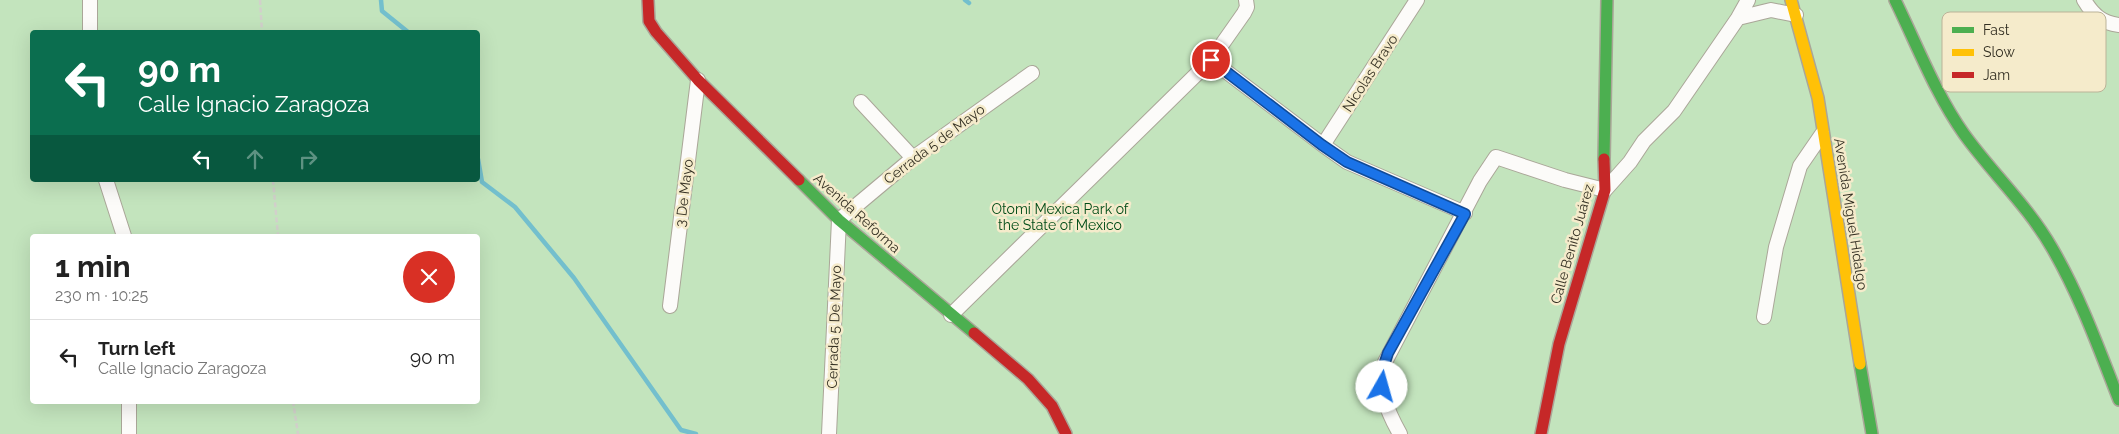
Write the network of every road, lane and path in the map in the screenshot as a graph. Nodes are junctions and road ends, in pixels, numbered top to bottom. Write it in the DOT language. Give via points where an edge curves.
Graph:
graph roads {
  1 [pos="90,0"];
  2 [pos="260,0"];
  3 [pos="648,0"];
  4 [pos="1417,0"];
  5 [pos="1607,0"];
  6 [pos="1748,0"];
  7 [pos="1791,0"];
  8 [pos="1895,0"];
  9 [pos="2084,0"];
  10 [pos="1245,7"];
  11 [pos="2092,12"];
  12 [pos="1796,15"];
  13 [pos="1738,18"];
  14 [pos="2106,21"];
  15 [pos="2119,25"];
  16 [pos="90,30"];
  17 [pos="262,30"];
  18 [pos="1211,60"];
  19 [pos="1032,73"];
  20 [pos="698,80"];
  21 [pos="861,102"];
  22 [pos="1822,134"];
  23 [pos="1322,145"];
  24 [pos="913,158"];
  25 [pos="107,182"];
  26 [pos="273,182"];
  27 [pos="1605,190"];
  28 [pos="1465,214"];
  29 [pos="839,220"];
  30 [pos="123,234"];
  31 [pos="278,234"];
  32 [pos="670,306"];
  33 [pos="951,315"];
  34 [pos="1764,317"];
  35 [pos="2119,400"];
  36 [pos="129,404"];
  37 [pos="293,404"];
  38 [pos="129,434"];
  39 [pos="298,434"];
  40 [pos="829,434"];
  41 [pos="1066,434"];
  42 [pos="1400,434"];
  43 [pos="1541,434"];
  44 [pos="1872,434"];
  1 -- 16 [label="street"];
  2 -- 17 [label="path"];
  3 -- 20 [label="street, Avenida Reforma" via="649,21"];
  4 -- 23 [label="street, Nicolas Bravo"];
  5 -- 27 [label="street, Calle Benito Juárez"];
  6 -- 13 [label="street"];
  7 -- 12 [label="street, Avenida Miguel Hidalgo"];
  8 -- 35 [label="street" via="1931,76 1965,135 2051,246 2088,323"];
  9 -- 11 [label="street"];
  10 -- 18 [label="street"];
  12 -- 13 [label="street" via="1771,10"];
  12 -- 22 [label="street, Avenida Miguel Hidalgo" via="1818,98"];
  13 -- 27 [label="street" via="1674,111"];
  14 -- 15 [label="street"];
  18 -- 23 [label="street"];
  18 -- 33 [label="street"];
  19 -- 24 [label="street, Cerrada 5 de Mayo"];
  20 -- 29 [label="street, Avenida Reforma"];
  20 -- 32 [label="street, 3 De Mayo"];
  21 -- 24 [label="street"];
  22 -- 34 [label="street" via="1800,166 1776,247"];
  22 -- 44 [label="street, Avenida Miguel Hidalgo"];
  23 -- 28 [label="street" via="1347,162"];
  24 -- 29 [label="street, Cerrada 5 de Mayo"];
  25 -- 30 [label="street"];
  26 -- 31 [label="path"];
  27 -- 28 [label="street" via="1496,157 1480,181"];
  27 -- 43 [label="street, Calle Benito Juárez" via="1559,344"];
  28 -- 42 [label="street" via="1385,362 1383,395"];
  29 -- 33 [label="street, Avenida Reforma"];
  29 -- 40 [label="street, Cerrada 5 De Mayo"];
  33 -- 41 [label="street, Avenida Reforma" via="1028,379 1052,406"];
  36 -- 38 [label="street"];
  37 -- 39 [label="path"];
}
